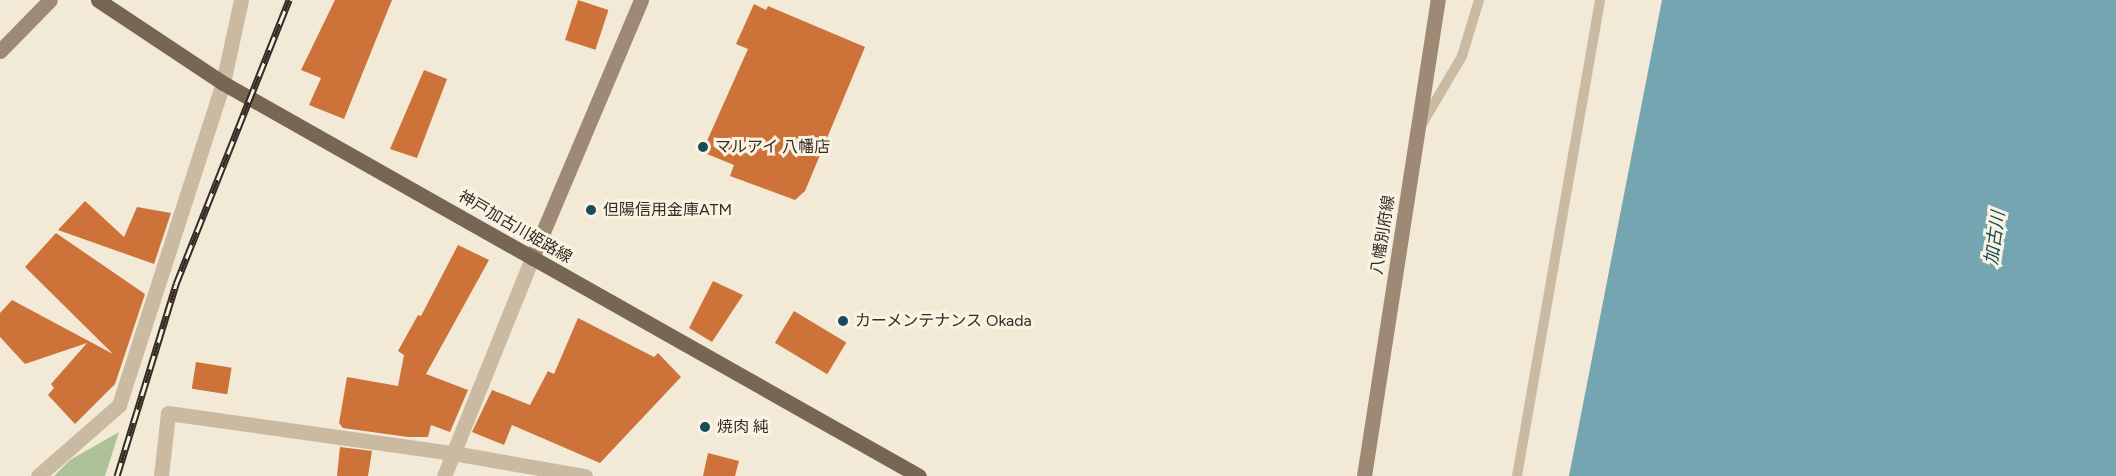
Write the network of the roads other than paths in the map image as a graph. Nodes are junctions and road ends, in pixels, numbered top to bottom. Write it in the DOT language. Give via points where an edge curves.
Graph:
graph roads {
  1 [pos="50,0"];
  2 [pos="98,0"];
  3 [pos="242,0"];
  4 [pos="641,0"];
  5 [pos="1438,0"];
  6 [pos="1479,0"];
  7 [pos="1600,0"];
  8 [pos="0,51"];
  9 [pos="223,83"];
  10 [pos="1418,131"];
  11 [pos="532,258"];
  12 [pos="453,453"];
  13 [pos="910,474"];
  14 [pos="38,476"];
  15 [pos="161,476"];
  16 [pos="444,476"];
  17 [pos="585,476"];
  18 [pos="1364,476"];
  19 [pos="1517,476"];
  1 -- 8 [label="main road"];
  2 -- 9 [label="main road, 神戸加古川姫路線"];
  3 -- 9 [label="street"];
  4 -- 11 [label="main road"];
  5 -- 10 [label="main road, 八幡別府線"];
  6 -- 10 [label="lane" via="1462,56"];
  7 -- 19 [label="lane"];
  9 -- 11 [label="main road, 神戸加古川姫路線"];
  9 -- 14 [label="street" via="118,405"];
  10 -- 18 [label="main road, 八幡別府線"];
  11 -- 12 [label="street"];
  11 -- 13 [label="main road, 神戸加古川姫路線"];
  12 -- 15 [label="street" via="168,414"];
  12 -- 16 [label="street"];
  12 -- 17 [label="street"];
}
